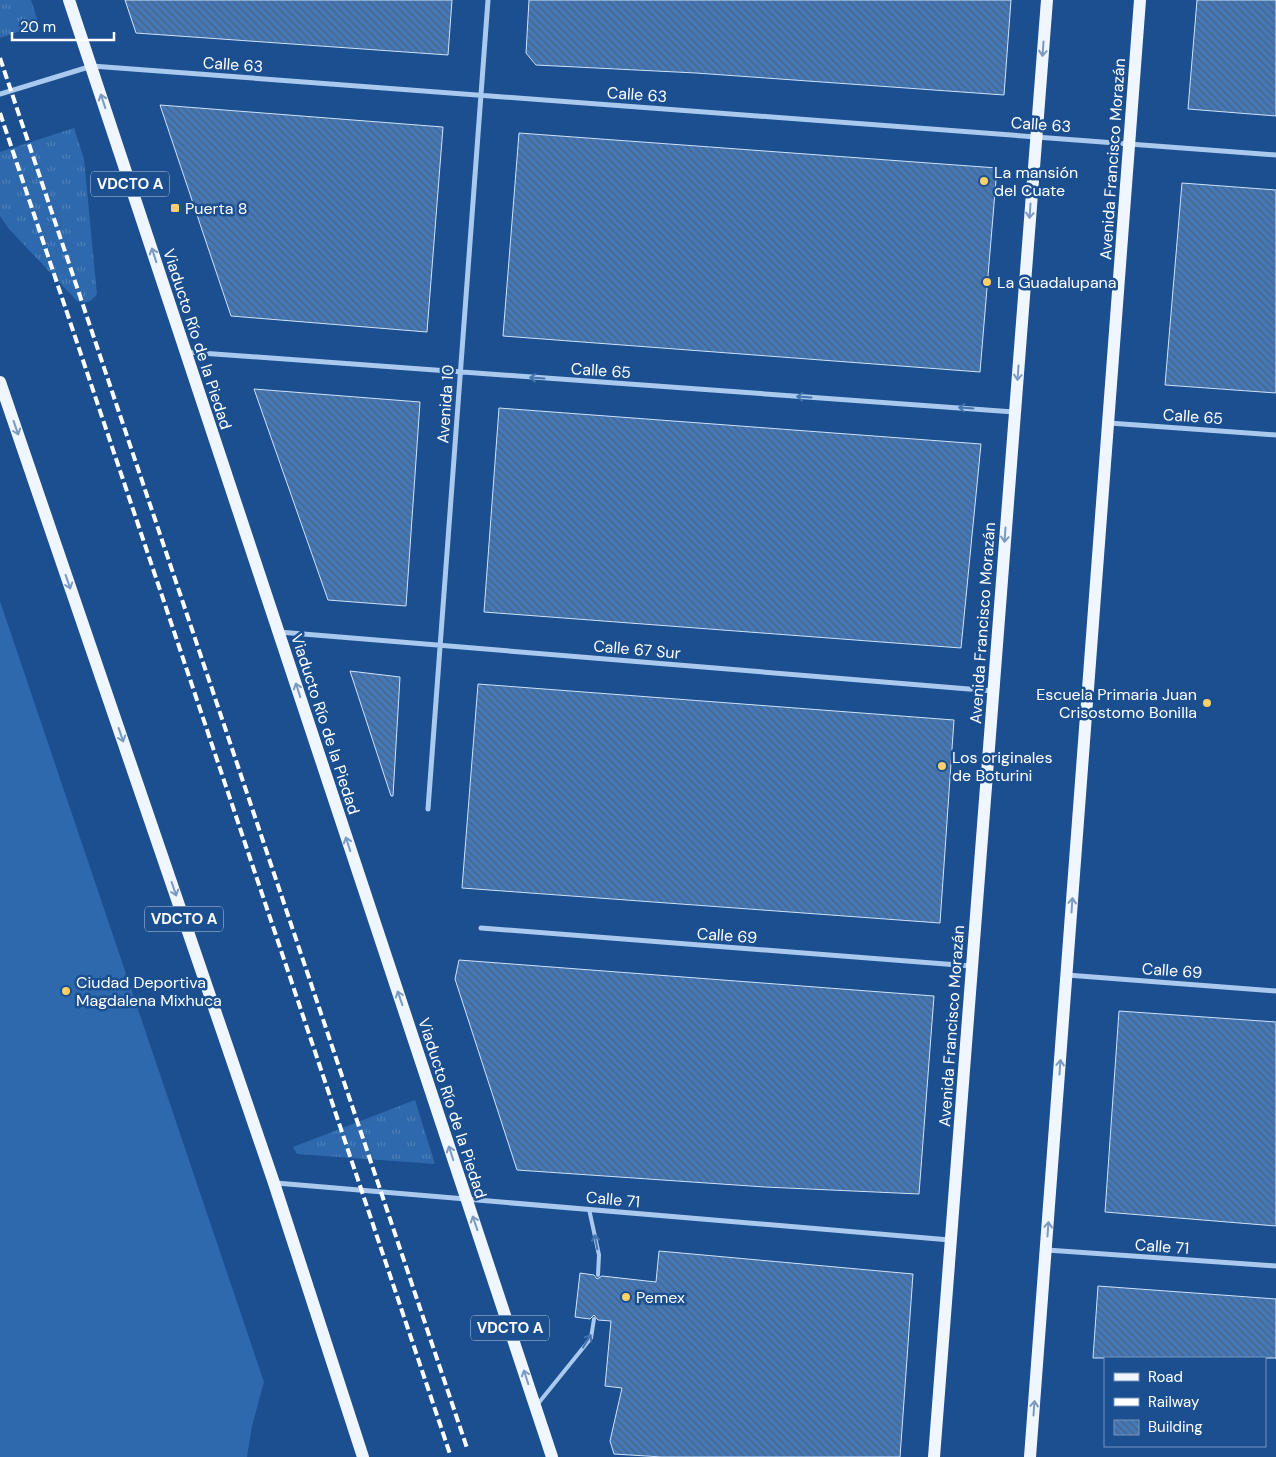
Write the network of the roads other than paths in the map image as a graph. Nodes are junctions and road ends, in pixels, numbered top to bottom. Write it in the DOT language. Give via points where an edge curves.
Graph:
graph roads {
  1 [pos="69,0"];
  2 [pos="488,0"];
  3 [pos="1047,0"];
  4 [pos="1140,0"];
  5 [pos="92,66"];
  6 [pos="0,94"];
  7 [pos="481,95"];
  8 [pos="1036,136"];
  9 [pos="1130,144"];
  10 [pos="1276,155"];
  11 [pos="185,352"];
  12 [pos="460,372"];
  13 [pos="0,382"];
  14 [pos="1015,412"];
  15 [pos="1109,423"];
  16 [pos="1276,435"];
  17 [pos="279,632"];
  18 [pos="440,646"];
  19 [pos="993,691"];
  20 [pos="428,809"];
  21 [pos="481,928"];
  22 [pos="972,966"];
  23 [pos="1067,975"];
  24 [pos="1276,991"];
  25 [pos="274,1183"];
  26 [pos="466,1199"];
  27 [pos="590,1209"];
  28 [pos="951,1240"];
  29 [pos="1046,1250"];
  30 [pos="1276,1266"];
  31 [pos="598,1275"];
  32 [pos="594,1319"];
  33 [pos="536,1407"];
  34 [pos="363,1457"];
  35 [pos="552,1457"];
  36 [pos="934,1457"];
  37 [pos="1030,1457"];
  1 -- 5 [label="main road, Viaducto Río de la Piedad / VDCTO A"];
  2 -- 7 [label="street, Avenida 10"];
  3 -- 8 [label="main road, Avenida Francisco Morazán, one-way"];
  4 -- 9 [label="main road, Avenida Francisco Morazán"];
  5 -- 6 [label="street, Calle 63"];
  5 -- 7 [label="street, Calle 63"];
  11 -- 5 [label="main road, Viaducto Río de la Piedad / VDCTO A, one-way"];
  7 -- 8 [label="street, Calle 63"];
  7 -- 12 [label="street, Avenida 10"];
  8 -- 9 [label="street, Calle 63"];
  8 -- 14 [label="main road, Avenida Francisco Morazán, one-way"];
  9 -- 10 [label="street, Calle 63"];
  9 -- 15 [label="main road, Avenida Francisco Morazán"];
  11 -- 12 [label="street, Calle 65"];
  11 -- 17 [label="main road, Viaducto Río de la Piedad / VDCTO A"];
  14 -- 12 [label="street, Calle 65, one-way"];
  12 -- 18 [label="street, Avenida 10"];
  13 -- 25 [label="main road, VDCTO A, one-way"];
  14 -- 19 [label="main road, Avenida Francisco Morazán, one-way"];
  15 -- 16 [label="street, Calle 65"];
  23 -- 15 [label="main road, Avenida Francisco Morazán, one-way"];
  17 -- 18 [label="street, Calle 67 Sur"];
  26 -- 17 [label="main road, Viaducto Río de la Piedad / VDCTO A, one-way"];
  18 -- 19 [label="street, Calle 67 Sur"];
  18 -- 20 [label="street, Avenida 10"];
  19 -- 22 [label="main road, Avenida Francisco Morazán"];
  21 -- 22 [label="street, Calle 69"];
  22 -- 28 [label="main road, Avenida Francisco Morazán"];
  23 -- 24 [label="street, Calle 69"];
  29 -- 23 [label="main road, Avenida Francisco Morazán, one-way"];
  25 -- 26 [label="street, Calle 71"];
  25 -- 34 [label="main road, VDCTO A"];
  26 -- 27 [label="street, Calle 71"];
  33 -- 26 [label="main road, Viaducto Río de la Piedad / VDCTO A, one-way"];
  27 -- 28 [label="street, Calle 71"];
  31 -- 27 [label="lane, one-way" via="599,1255"];
  28 -- 36 [label="main road, Avenida Francisco Morazán"];
  29 -- 30 [label="street, Calle 71"];
  37 -- 29 [label="main road, Avenida Francisco Morazán, one-way"];
  33 -- 32 [label="lane, one-way" via="591,1338"];
  33 -- 35 [label="main road, Viaducto Río de la Piedad / VDCTO A"];
}
